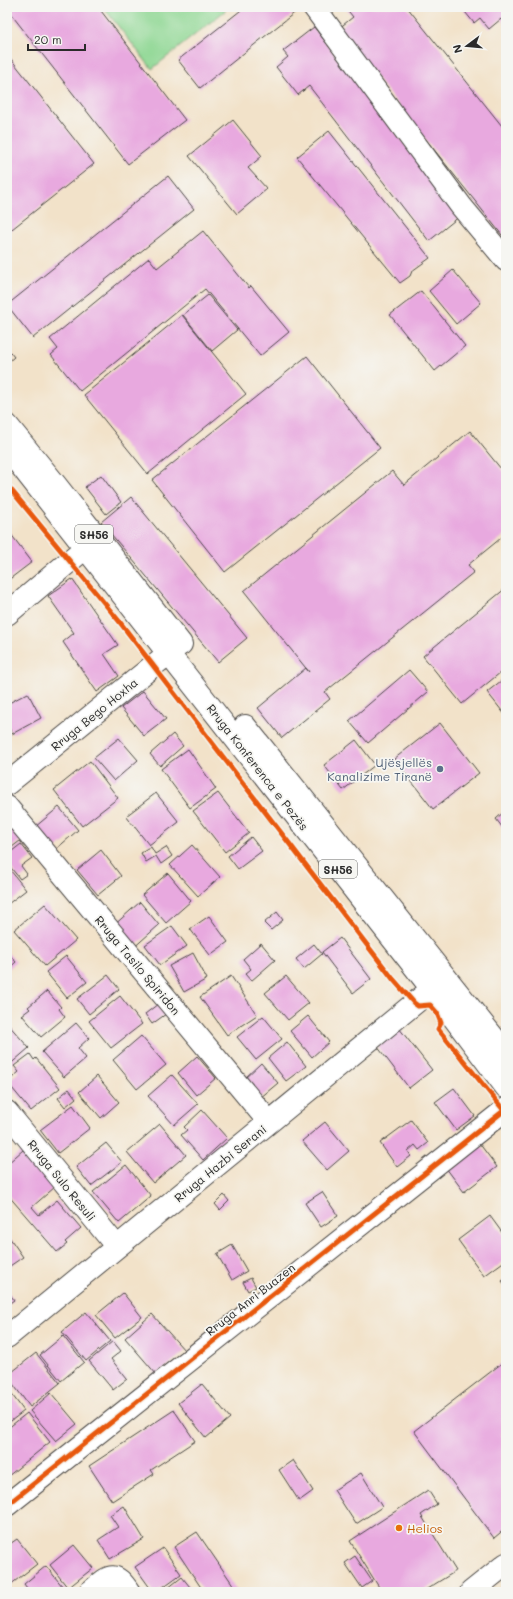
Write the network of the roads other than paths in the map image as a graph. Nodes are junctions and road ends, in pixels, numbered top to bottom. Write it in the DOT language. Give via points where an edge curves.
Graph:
graph roads {
  1 [pos="314,7"];
  2 [pos="506,260"];
  3 [pos="7,425"];
  4 [pos="7,448"];
  5 [pos="85,548"];
  6 [pos="7,614"];
  7 [pos="174,648"];
  8 [pos="7,784"];
  9 [pos="7,807"];
  10 [pos="432,988"];
  11 [pos="506,1053"];
  12 [pos="506,1087"];
  13 [pos="506,1110"];
  14 [pos="7,1112"];
  15 [pos="269,1122"];
  16 [pos="117,1247"];
  17 [pos="7,1337"];
  18 [pos="7,1505"];
  19 [pos="506,1564"];
  20 [pos="90,1592"];
  21 [pos="129,1592"];
  22 [pos="471,1592"];
  1 -- 2 [label="street" via="461,206"];
  3 -- 7 [label="street, Rruga Konferenca e Pezës / SH56" via="55,484"];
  4 -- 5 [label="street, Rruga Konferenca e Pezës / SH56"];
  5 -- 6 [label="street"];
  5 -- 7 [label="street, Rruga Konferenca e Pezës / SH56"];
  7 -- 8 [label="street, Rruga Bego Hoxha"];
  7 -- 10 [label="street, Rruga Konferenca e Pezës / SH56"];
  7 -- 11 [label="street, Rruga Konferenca e Pezës / SH56"];
  9 -- 15 [label="street, Rruga Tasilo Spiridon"];
  10 -- 12 [label="street, Rruga Konferenca e Pezës / SH56"];
  10 -- 15 [label="street, Rruga Hazbi Serani"];
  13 -- 18 [label="street, Rruga Anri Buazen"];
  14 -- 16 [label="street, Rruga Sulo Resuli"];
  15 -- 16 [label="street, Rruga Hazbi Serani"];
  16 -- 17 [label="street, Rruga Hazbi Serani"];
  19 -- 22 [label="street"];
  20 -- 21 [label="street" via="110,1577 121,1580"];
}
